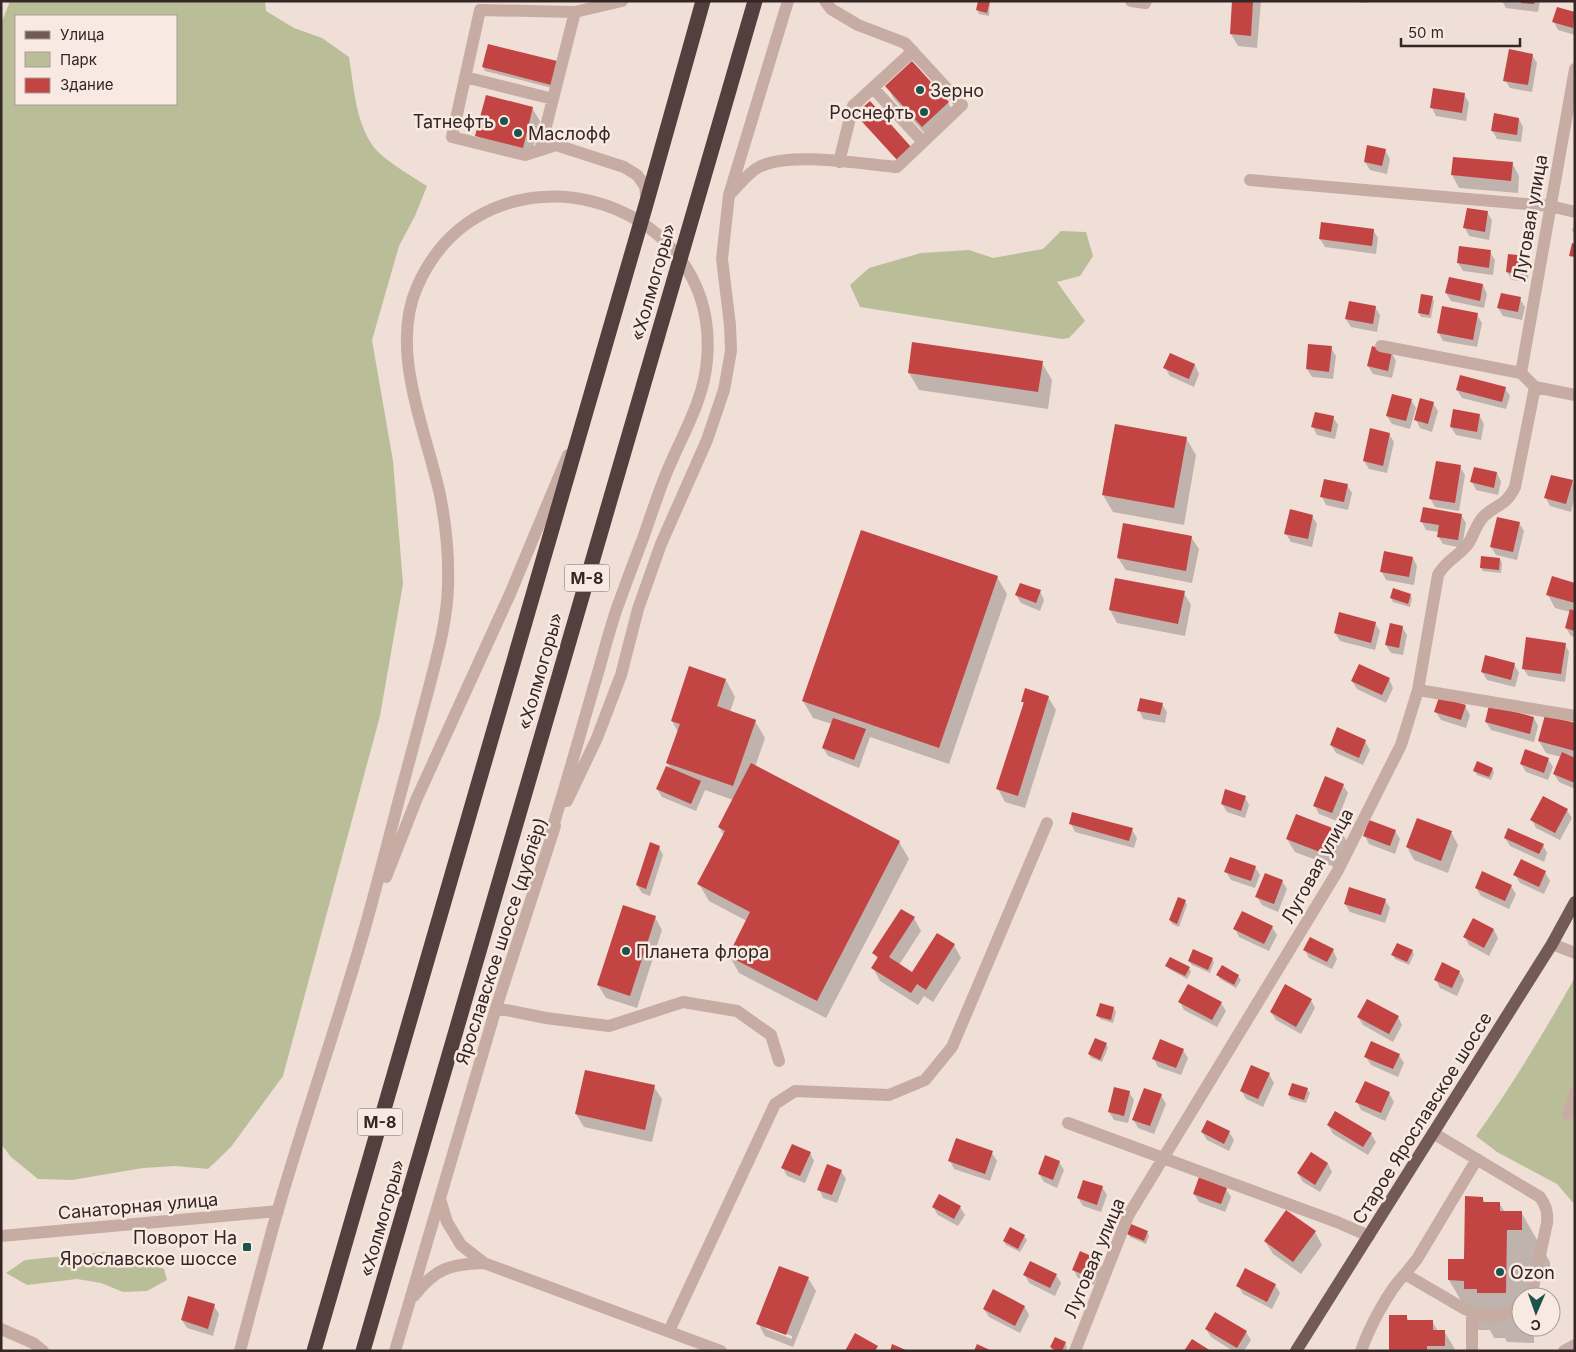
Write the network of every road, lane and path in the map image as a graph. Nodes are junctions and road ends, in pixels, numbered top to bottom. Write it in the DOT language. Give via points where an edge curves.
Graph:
graph roads {
  1 [pos="622,1"];
  2 [pos="703,1"];
  3 [pos="755,1"];
  4 [pos="788,1"];
  5 [pos="825,1"];
  6 [pos="1131,1"];
  7 [pos="1146,1"];
  8 [pos="525,6"];
  9 [pos="575,12"];
  10 [pos="912,51"];
  11 [pos="1575,69"];
  12 [pos="465,76"];
  13 [pos="873,88"];
  14 [pos="553,99"];
  15 [pos="1571,106"];
  16 [pos="923,142"];
  17 [pos="540,150"];
  18 [pos="839,162"];
  19 [pos="1250,180"];
  20 [pos="729,195"];
  21 [pos="647,200"];
  22 [pos="1550,206"];
  23 [pos="1575,212"];
  24 [pos="1381,346"];
  25 [pos="1521,373"];
  26 [pos="1535,386"];
  27 [pos="1575,395"];
  28 [pos="586,411"];
  29 [pos="1418,690"];
  30 [pos="1575,716"];
  31 [pos="1048,823"];
  32 [pos="551,833"];
  33 [pos="1575,902"];
  34 [pos="365,930"];
  35 [pos="1552,944"];
  36 [pos="1575,953"];
  37 [pos="496,1008"];
  38 [pos="779,1061"];
  39 [pos="1575,1092"];
  40 [pos="1568,1114"];
  41 [pos="1068,1123"];
  42 [pos="1433,1133"];
  43 [pos="1162,1158"];
  44 [pos="1477,1159"];
  45 [pos="440,1199"];
  46 [pos="278,1211"];
  47 [pos="1,1236"];
  48 [pos="1369,1236"];
  49 [pos="484,1262"];
  50 [pos="1405,1274"];
  51 [pos="1533,1287"];
  52 [pos="408,1303"];
  53 [pos="1511,1311"];
  54 [pos="1472,1314"];
  55 [pos="1,1329"];
  56 [pos="669,1331"];
  57 [pos="1575,1345"];
  58 [pos="43,1351"];
  59 [pos="240,1351"];
  60 [pos="314,1351"];
  61 [pos="363,1351"];
  62 [pos="395,1351"];
  63 [pos="721,1351"];
  64 [pos="1075,1351"];
  65 [pos="1296,1351"];
  66 [pos="1361,1351"];
  67 [pos="1472,1351"];
  68 [pos="1564,1351"];
  1 -- 9 [label="street"];
  2 -- 21 [label="highway, «Холмогоры» / М-8"];
  3 -- 61 [label="highway, «Холмогоры» / М-8"];
  4 -- 20 [label="street, Ярославское шоссе (дублёр)"];
  5 -- 10 [label="street" via="831,9 858,25 905,44"];
  6 -- 7 [label="street"];
  8 -- 9 [label="street"];
  8 -- 12 [label="street" via="480,10"];
  9 -- 14 [label="street"];
  10 -- 13 [label="street"];
  10 -- 16 [label="street" via="962,105"];
  11 -- 15 [label="street, Луговая улица"];
  12 -- 14 [label="street"];
  12 -- 17 [label="street" via="452,137 525,155"];
  13 -- 16 [label="street"];
  13 -- 18 [label="street" via="853,106"];
  14 -- 17 [label="street"];
  15 -- 22 [label="street, Луговая улица"];
  16 -- 18 [label="street" via="897,167"];
  17 -- 21 [label="street" via="556,145 624,168 637,175 645,186"];
  18 -- 20 [label="street" via="799,158 772,161 757,168"];
  19 -- 22 [label="street"];
  20 -- 32 [label="street, Ярославское шоссе (дублёр)" via="722,259 731,351 724,390 707,440 661,544 638,609 621,675 597,738"];
  21 -- 28 [label="highway, «Холмогоры» / М-8"];
  22 -- 23 [label="street"];
  22 -- 25 [label="street, Луговая улица"];
  24 -- 25 [label="street"];
  25 -- 26 [label="street"];
  26 -- 27 [label="street"];
  26 -- 29 [label="street, Луговая улица" via="1511,496 1482,518 1467,546 1442,566 1438,575"];
  28 -- 34 [label="street" via="510,594 417,798"];
  28 -- 60 [label="highway, «Холмогоры» / М-8"];
  29 -- 30 [label="street"];
  29 -- 43 [label="street, Луговая улица" via="1401,745 1337,872"];
  31 -- 56 [label="street" via="952,1047 925,1080 889,1095 795,1091 775,1104"];
  32 -- 34 [label="street" via="616,612 666,474 698,402 704,383 708,344 696,286 662,238 630,214 612,206 573,196 553,195 514,202 462,228 434,257 420,280 409,311 406,343 415,397 441,498 449,554 447,597 439,650"];
  32 -- 37 [label="street, Ярославское шоссе (дублёр)"];
  33 -- 35 [label="main road, Старое Ярославское шоссе"];
  34 -- 46 [label="street"];
  35 -- 36 [label="street"];
  35 -- 42 [label="main road, Старое Ярославское шоссе"];
  37 -- 38 [label="street" via="609,1026 683,1002 737,1011 771,1035"];
  37 -- 45 [label="street, Ярославское шоссе (дублёр)"];
  39 -- 40 [label="street"];
  41 -- 43 [label="street"];
  42 -- 44 [label="street"];
  42 -- 48 [label="main road, Старое Ярославское шоссе"];
  43 -- 48 [label="street"];
  43 -- 64 [label="street, Луговая улица" via="1128,1216"];
  44 -- 50 [label="street"];
  44 -- 51 [label="street" via="1540,1197 1546,1205 1547,1223"];
  45 -- 49 [label="street" via="447,1222 462,1245"];
  45 -- 52 [label="street, Ярославское шоссе (дублёр)"];
  46 -- 47 [label="street, Санаторная улица"];
  46 -- 59 [label="street"];
  48 -- 65 [label="main road, Старое Ярославское шоссе"];
  49 -- 52 [label="street" via="441,1270 425,1281"];
  49 -- 56 [label="street"];
  50 -- 54 [label="street"];
  50 -- 66 [label="street" via="1372,1326"];
  52 -- 62 [label="street, Ярославское шоссе (дублёр)"];
  53 -- 54 [label="street" via="1490,1316"];
  54 -- 67 [label="street"];
  55 -- 58 [label="street"];
  56 -- 63 [label="street"];
  57 -- 68 [label="street"];
}
